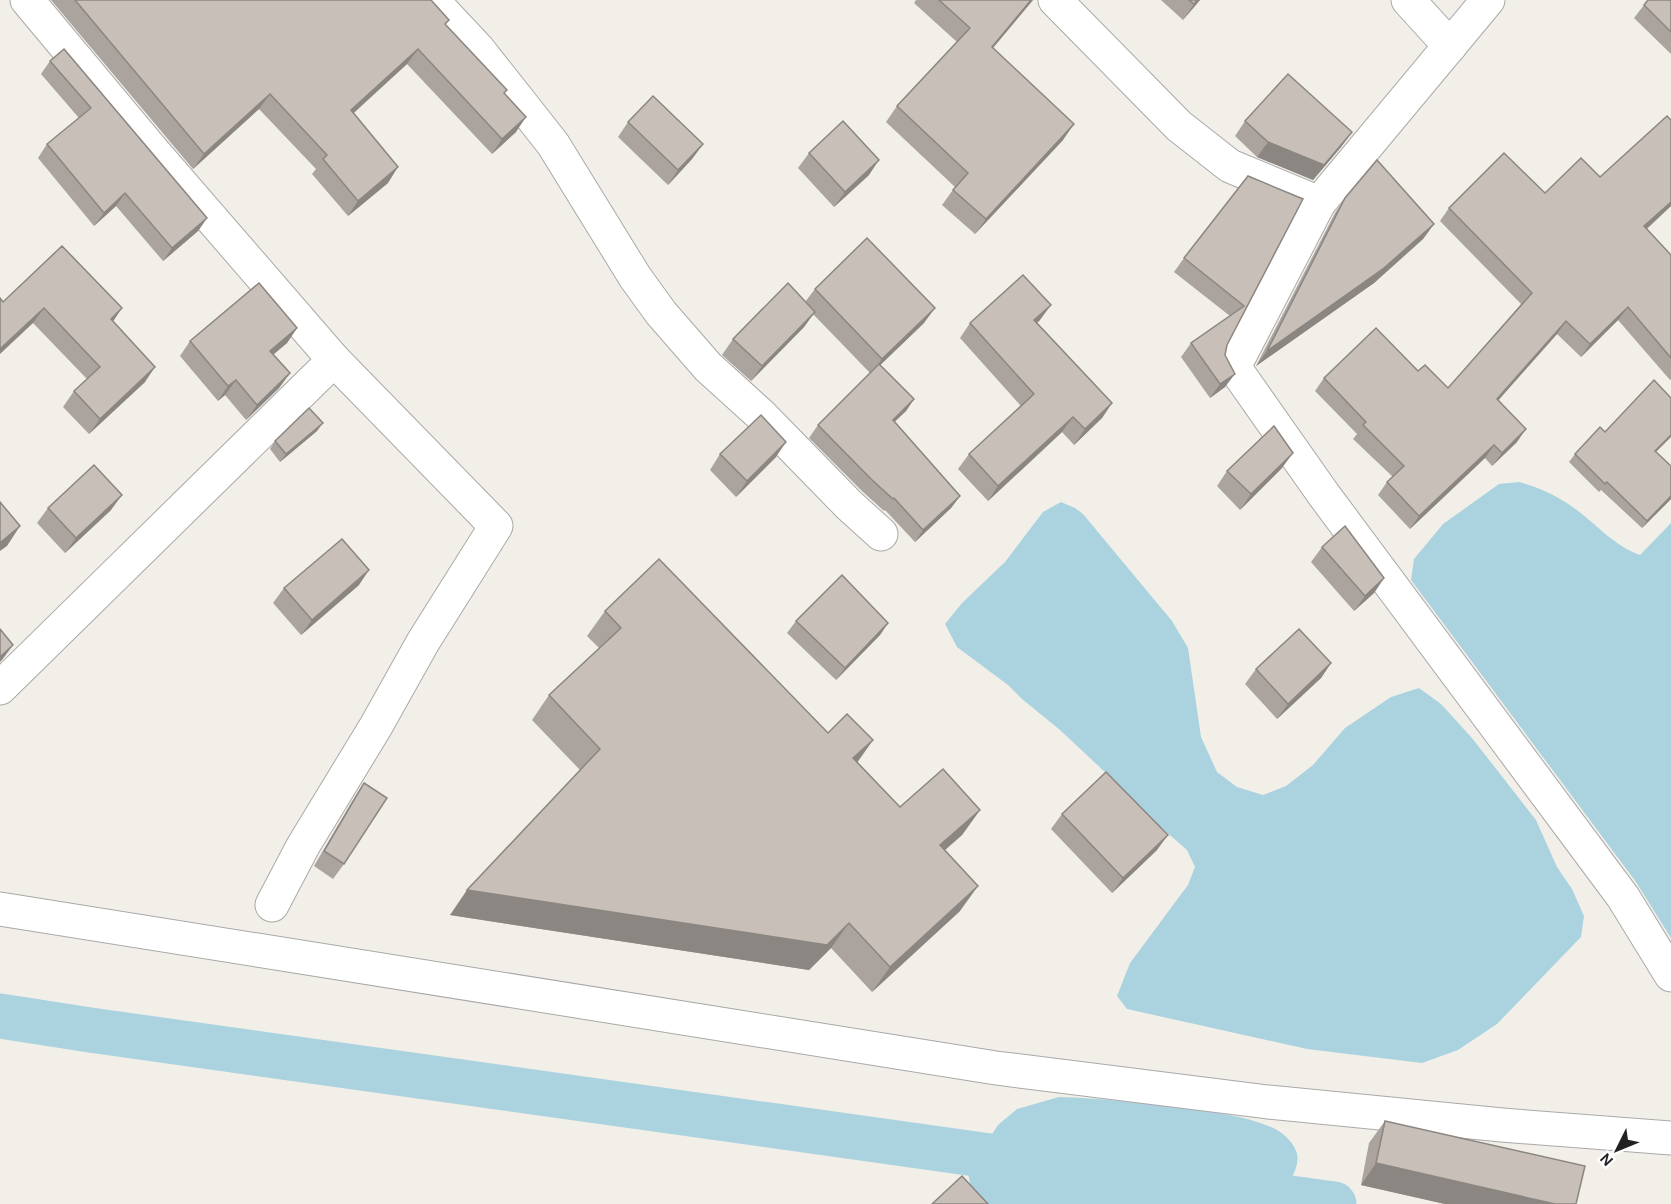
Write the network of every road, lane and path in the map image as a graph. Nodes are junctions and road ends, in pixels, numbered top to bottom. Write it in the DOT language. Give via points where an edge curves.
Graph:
graph roads {
  1 [pos="27,0"];
  2 [pos="432,0"];
  3 [pos="1055,0"];
  4 [pos="1408,0"];
  5 [pos="1488,0"];
  6 [pos="1450,46"];
  7 [pos="1319,203"];
  8 [pos="334,360"];
  9 [pos="881,534"];
  10 [pos="0,688"];
  11 [pos="272,905"];
  12 [pos="0,909"];
  13 [pos="1671,975"];
  14 [pos="1671,1138"];
  1 -- 8 [label="street"];
  2 -- 9 [label="street" via="478,49 554,144 661,313 708,367"];
  3 -- 7 [label="street" via="1179,126 1230,166"];
  4 -- 6 [label="street"];
  5 -- 6 [label="street"];
  6 -- 7 [label="street"];
  7 -- 13 [label="street" via="1234,368 1623,897"];
  8 -- 10 [label="street"];
  8 -- 11 [label="street" via="496,526 423,642"];
  12 -- 14 [label="street" via="996,1068 1268,1102"];
}
